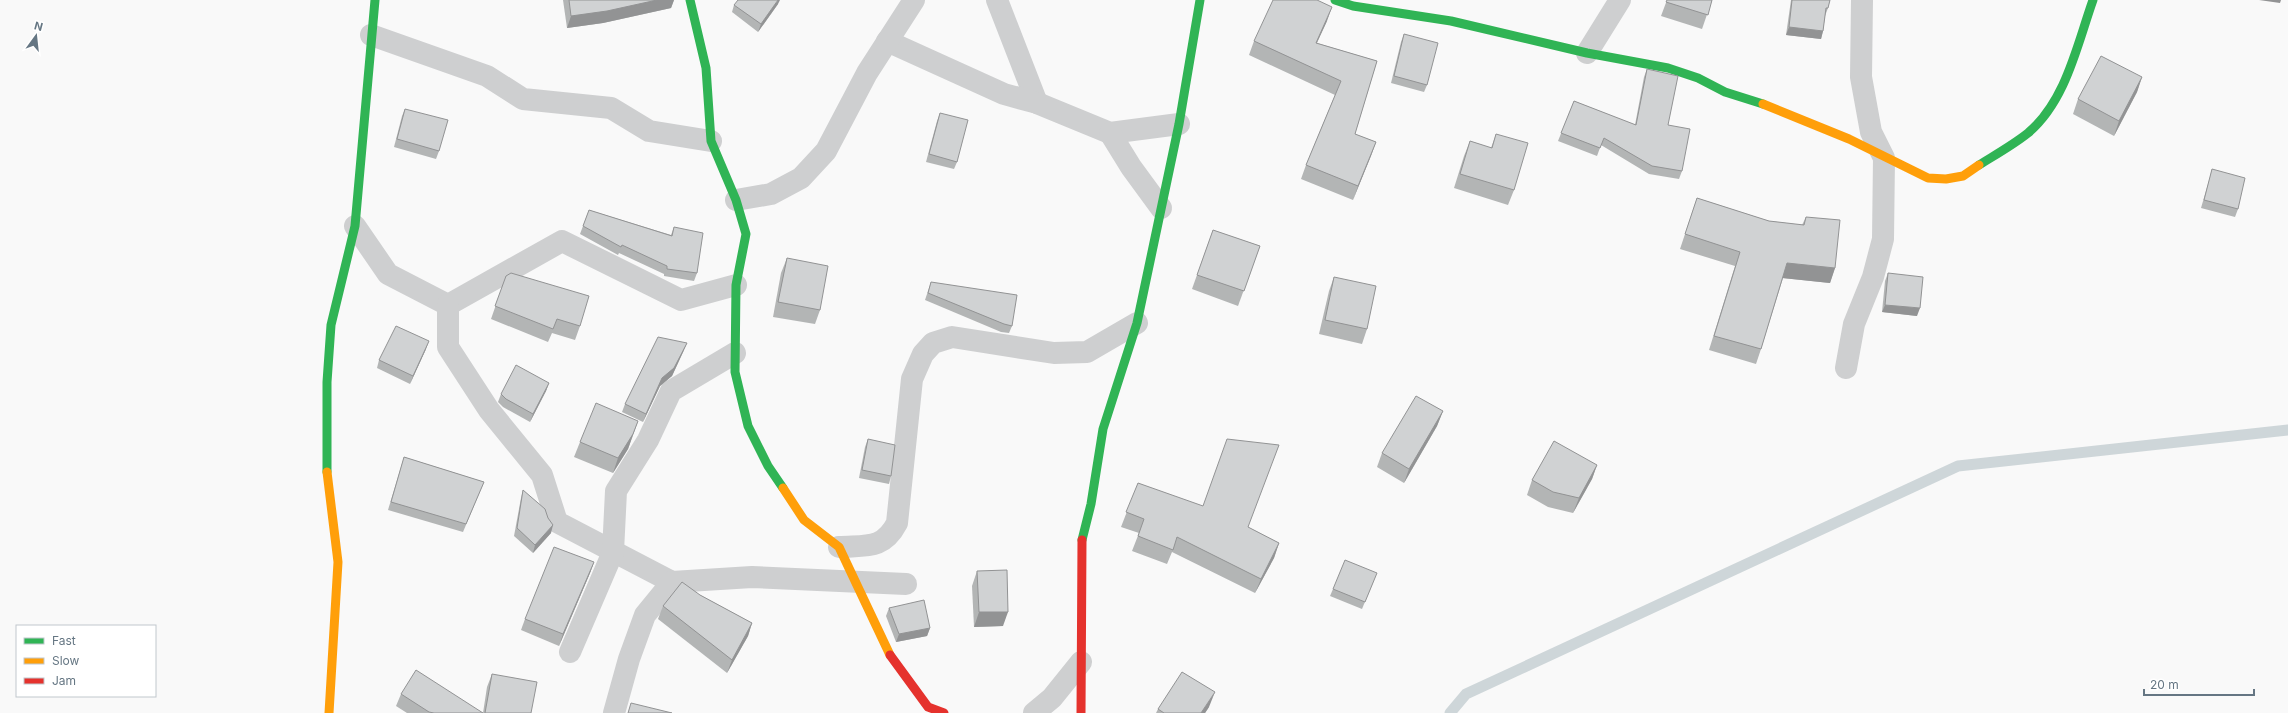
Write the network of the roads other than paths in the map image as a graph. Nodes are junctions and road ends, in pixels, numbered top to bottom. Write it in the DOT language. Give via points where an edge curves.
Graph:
graph roads {
  1 [pos="375,0"];
  2 [pos="690,0"];
  3 [pos="914,0"];
  4 [pos="997,0"];
  5 [pos="1200,0"];
  6 [pos="1335,0"];
  7 [pos="1620,0"];
  8 [pos="1862,0"];
  9 [pos="2093,0"];
  10 [pos="370,35"];
  11 [pos="887,41"];
  12 [pos="1587,53"];
  13 [pos="1037,103"];
  14 [pos="1179,124"];
  15 [pos="1110,133"];
  16 [pos="712,141"];
  17 [pos="1884,158"];
  18 [pos="736,200"];
  19 [pos="1161,208"];
  20 [pos="355,226"];
  21 [pos="736,286"];
  22 [pos="448,306"];
  23 [pos="1137,323"];
  24 [pos="735,353"];
  25 [pos="1846,368"];
  26 [pos="839,547"];
  27 [pos="613,552"];
  28 [pos="672,582"];
  29 [pos="856,582"];
  30 [pos="906,584"];
  31 [pos="570,652"];
  32 [pos="1081,662"];
  33 [pos="932,711"];
  34 [pos="329,713"];
  35 [pos="614,713"];
  36 [pos="1034,713"];
  37 [pos="1081,713"];
  1 -- 10 [label="street"];
  2 -- 16 [label="street" via="706,68"];
  3 -- 11 [label="street"];
  4 -- 13 [label="street"];
  5 -- 14 [label="street"];
  6 -- 12 [label="street" via="1353,6 1451,21"];
  7 -- 12 [label="street"];
  8 -- 17 [label="street" via="1861,77 1871,132"];
  9 -- 17 [label="street" via="2060,92 2046,115 2028,133 1963,176 1946,179 1928,178"];
  10 -- 16 [label="street" via="487,76 523,99 611,108 649,131"];
  10 -- 20 [label="street"];
  11 -- 13 [label="street" via="1004,94"];
  11 -- 18 [label="street" via="826,151 801,178 771,194"];
  12 -- 17 [label="street" via="1668,68 1698,78 1725,92 1849,139"];
  13 -- 15 [label="street"];
  14 -- 15 [label="street"];
  14 -- 19 [label="street"];
  15 -- 19 [label="street"];
  16 -- 18 [label="street"];
  17 -- 25 [label="street" via="1883,239 1873,277 1854,324"];
  18 -- 21 [label="street" via="746,234"];
  19 -- 23 [label="street"];
  20 -- 22 [label="street" via="388,274"];
  20 -- 34 [label="street" via="331,325 327,382 327,473 338,562"];
  21 -- 22 [label="street" via="681,300 562,241"];
  21 -- 24 [label="street"];
  22 -- 27 [label="street" via="448,347 489,410 542,475 557,522"];
  23 -- 26 [label="street" via="1087,352 1054,353 952,337 933,343 923,354 912,379 897,523 890,536 879,544"];
  23 -- 32 [label="street" via="1103,429 1091,504 1081,546"];
  24 -- 26 [label="street" via="735,372 748,426 768,466 804,520"];
  24 -- 27 [label="street" via="671,391 648,440 616,491"];
  26 -- 29 [label="street"];
  27 -- 28 [label="street"];
  27 -- 31 [label="street"];
  28 -- 29 [label="street" via="752,577"];
  28 -- 35 [label="street" via="646,615 629,659"];
  29 -- 30 [label="street"];
  29 -- 33 [label="street" via="886,650"];
  32 -- 36 [label="street" via="1052,698"];
  32 -- 37 [label="street"];
}
